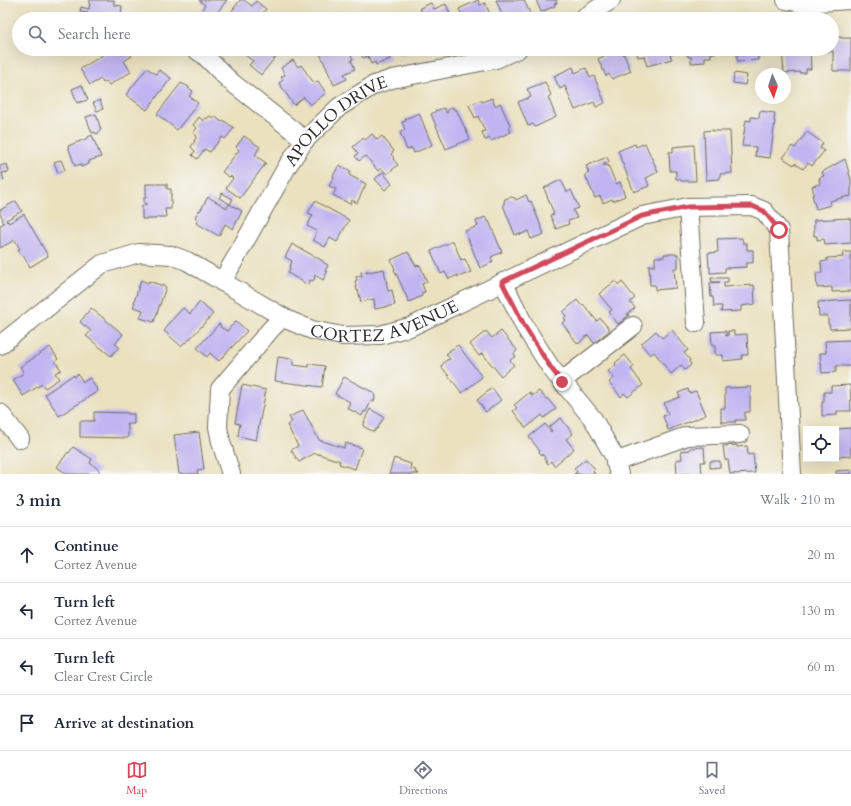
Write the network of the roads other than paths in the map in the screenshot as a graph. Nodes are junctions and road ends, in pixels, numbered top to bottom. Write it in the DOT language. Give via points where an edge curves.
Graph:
graph roads {
  1 [pos="611,0"];
  2 [pos="786,0"];
  3 [pos="851,0"];
  4 [pos="593,12"];
  5 [pos="205,56"];
  6 [pos="503,56"];
  7 [pos="305,140"];
  8 [pos="688,207"];
  9 [pos="222,282"];
  10 [pos="502,282"];
  11 [pos="283,317"];
  12 [pos="696,322"];
  13 [pos="633,326"];
  14 [pos="0,345"];
  15 [pos="562,382"];
  16 [pos="0,413"];
  17 [pos="740,434"];
  18 [pos="20,439"];
  19 [pos="617,468"];
  20 [pos="231,474"];
  21 [pos="792,474"];
  1 -- 4 [label="street"];
  2 -- 3 [label="street" via="801,3"];
  5 -- 7 [label="street" via="230,81"];
  6 -- 7 [label="street, APOLLO DRIVE" via="374,85 339,107"];
  7 -- 9 [label="street, APOLLO DRIVE" via="288,165"];
  8 -- 10 [label="street, CORTEZ AVENUE" via="642,216"];
  8 -- 12 [label="street"];
  8 -- 21 [label="street, CORTEZ AVENUE" via="752,206 764,211 779,230"];
  9 -- 11 [label="street, CORTEZ AVENUE"];
  9 -- 14 [label="street, CORTEZ AVENUE" via="187,261 171,255 139,253 102,264"];
  10 -- 11 [label="street, CORTEZ AVENUE" via="410,327 380,335 342,336 312,330"];
  10 -- 15 [label="street" via="525,327"];
  11 -- 20 [label="street" via="220,389 218,427"];
  13 -- 15 [label="street"];
  15 -- 19 [label="street" via="593,419 614,456"];
  16 -- 18 [label="street"];
  17 -- 19 [label="street" via="687,436"];
}
